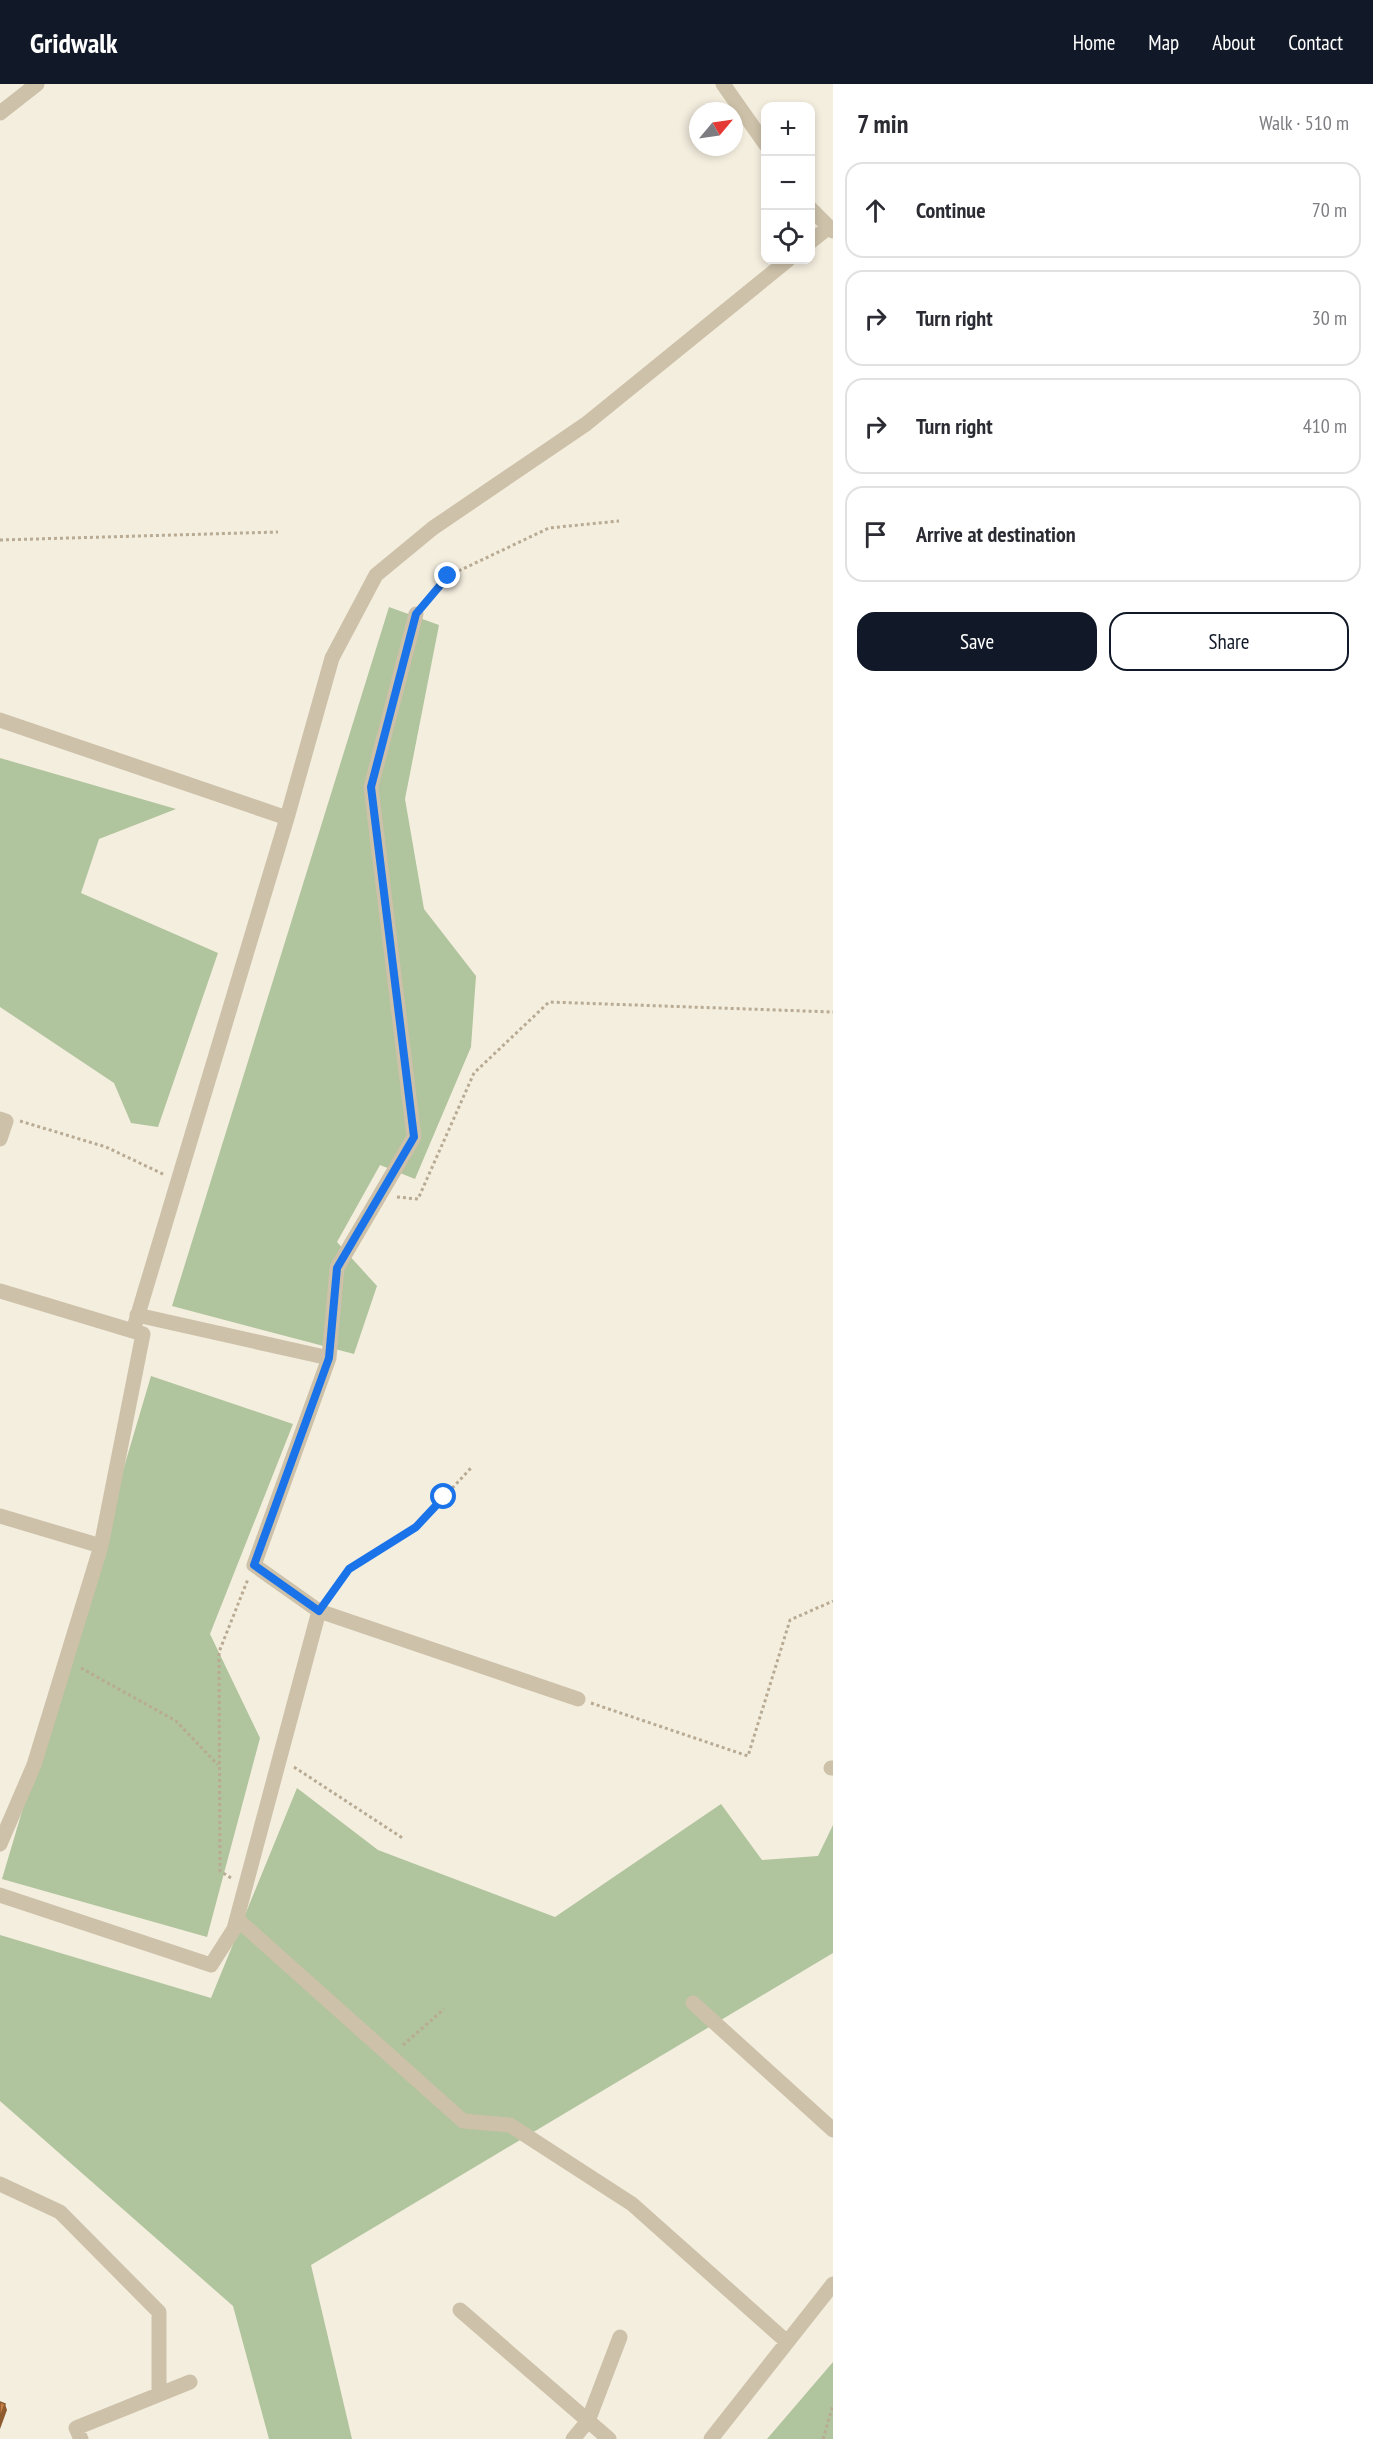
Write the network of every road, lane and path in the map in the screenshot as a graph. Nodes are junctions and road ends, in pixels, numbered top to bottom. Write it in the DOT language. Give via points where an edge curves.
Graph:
graph roads {
  1 [pos="37,84"];
  2 [pos="723,84"];
  3 [pos="0,113"];
  4 [pos="761,139"];
  5 [pos="812,210"];
  6 [pos="831,229"];
  7 [pos="815,239"];
  8 [pos="783,264"];
  9 [pos="619,520"];
  10 [pos="278,532"];
  11 [pos="0,540"];
  12 [pos="416,614"];
  13 [pos="0,720"];
  14 [pos="288,818"];
  15 [pos="833,1012"];
  16 [pos="3,1120"];
  17 [pos="0,1139"];
  18 [pos="178,1181"];
  19 [pos="380,1194"];
  20 [pos="0,1291"];
  21 [pos="138,1315"];
  22 [pos="133,1331"];
  23 [pos="329,1358"];
  24 [pos="471,1468"];
  25 [pos="0,1516"];
  26 [pos="101,1546"];
  27 [pos="254,1565"];
  28 [pos="833,1601"];
  29 [pos="319,1611"];
  30 [pos="66,1660"];
  31 [pos="578,1699"];
  32 [pos="280,1758"];
  33 [pos="219,1766"];
  34 [pos="404,1839"];
  35 [pos="0,1844"];
  36 [pos="246,1886"];
  37 [pos="0,1895"];
  38 [pos="237,1919"];
  39 [pos="693,2003"];
  40 [pos="444,2009"];
  41 [pos="390,2056"];
  42 [pos="833,2130"];
  43 [pos="0,2184"];
  44 [pos="833,2284"];
  45 [pos="460,2310"];
  46 [pos="620,2337"];
  47 [pos="787,2342"];
  48 [pos="190,2382"];
  49 [pos="159,2394"];
  50 [pos="833,2406"];
  51 [pos="588,2421"];
  52 [pos="81,2439"];
  53 [pos="573,2439"];
  54 [pos="609,2439"];
  55 [pos="711,2439"];
  56 [pos="823,2439"];
  1 -- 3 [label="street"];
  2 -- 4 [label="street"];
  5 -- 6 [label="street"];
  6 -- 7 [label="street"];
  8 -- 14 [label="street" via="586,424 433,528 376,574 332,658"];
  9 -- 12 [label="path" via="549,528 448,576"];
  10 -- 11 [label="path"];
  12 -- 19 [label="street" via="371,787 414,1137"];
  13 -- 14 [label="street"];
  14 -- 18 [label="street"];
  15 -- 19 [label="path" via="549,1002 474,1074 418,1199"];
  16 -- 17 [label="street"];
  16 -- 18 [label="path" via="19,1121 106,1147"];
  18 -- 21 [label="street"];
  19 -- 23 [label="street" via="337,1268"];
  20 -- 22 [label="street"];
  21 -- 22 [label="street"];
  21 -- 23 [label="street"];
  22 -- 26 [label="street" via="143,1335"];
  23 -- 27 [label="street"];
  24 -- 29 [label="path" via="416,1527 349,1569"];
  25 -- 26 [label="street"];
  26 -- 30 [label="street"];
  27 -- 29 [label="street"];
  27 -- 33 [label="path" via="219,1652"];
  28 -- 31 [label="path" via="790,1620 748,1756"];
  29 -- 31 [label="street"];
  29 -- 32 [label="street"];
  30 -- 33 [label="path" via="176,1721"];
  30 -- 35 [label="street" via="34,1765"];
  32 -- 34 [label="path"];
  32 -- 36 [label="street"];
  33 -- 36 [label="path" via="220,1871"];
  36 -- 38 [label="street"];
  37 -- 38 [label="street" via="211,1965"];
  38 -- 41 [label="street"];
  39 -- 42 [label="street"];
  40 -- 41 [label="path"];
  41 -- 47 [label="street" via="463,2121 510,2125 632,2204"];
  43 -- 49 [label="street" via="60,2212 159,2312"];
  44 -- 47 [label="street"];
  45 -- 51 [label="street"];
  46 -- 51 [label="street"];
  47 -- 55 [label="street"];
  48 -- 49 [label="street"];
  49 -- 52 [label="street" via="76,2428"];
  50 -- 56 [label="path"];
  51 -- 53 [label="street"];
  51 -- 54 [label="street"];
}
